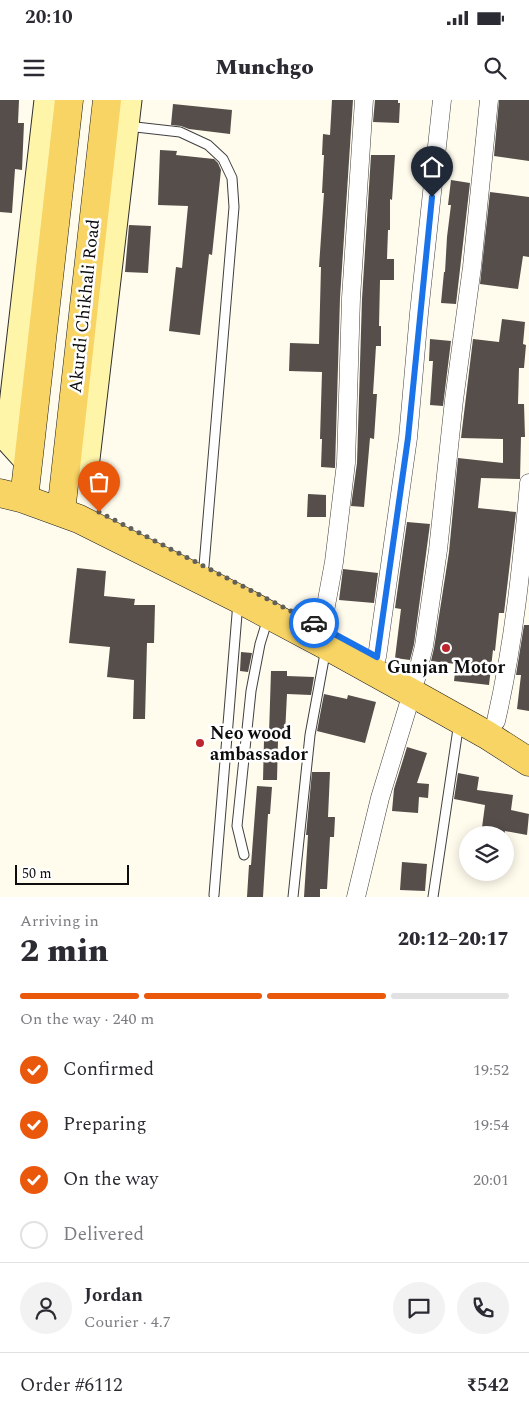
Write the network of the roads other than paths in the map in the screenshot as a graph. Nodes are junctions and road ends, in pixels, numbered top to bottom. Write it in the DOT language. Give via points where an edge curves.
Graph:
graph roads {
  1 [pos="47,100"];
  2 [pos="69,100"];
  3 [pos="107,100"];
  4 [pos="129,100"];
  5 [pos="364,100"];
  6 [pos="442,100"];
  7 [pos="489,100"];
  8 [pos="126,126"];
  9 [pos="16,481"];
  10 [pos="529,483"];
  11 [pos="63,494"];
  12 [pos="204,566"];
  13 [pos="238,599"];
  14 [pos="269,616"];
  15 [pos="324,636"];
  16 [pos="377,657"];
  17 [pos="414,686"];
  18 [pos="460,720"];
  19 [pos="496,721"];
  20 [pos="529,740"];
  21 [pos="529,762"];
  22 [pos="244,856"];
  23 [pos="214,895"];
  24 [pos="293,897"];
  25 [pos="356,897"];
  26 [pos="433,897"];
  1 -- 9 [label="street" via="8,440"];
  2 -- 9 [label="main road"];
  3 -- 11 [label="main road, Akurdi Chikhali Road"];
  4 -- 8 [label="street"];
  5 -- 15 [label="street" via="351,298 346,463"];
  6 -- 16 [label="street" via="408,438"];
  7 -- 17 [label="street" via="438,550 424,646"];
  8 -- 11 [label="street" via="87,460"];
  8 -- 12 [label="lane" via="180,132 208,145 223,159 232,178 234,207"];
  9 -- 11 [label="main road"];
  10 -- 19 [label="street" via="511,642"];
  11 -- 12 [label="main road"];
  11 -- 13 [label="main road" via="79,519"];
  12 -- 15 [label="main road"];
  13 -- 14 [label="main road"];
  13 -- 23 [label="lane"];
  14 -- 15 [label="main road"];
  14 -- 22 [label="lane" via="251,691 237,826"];
  15 -- 16 [label="main road"];
  15 -- 17 [label="main road"];
  15 -- 24 [label="lane"];
  16 -- 17 [label="main road"];
  17 -- 18 [label="main road"];
  17 -- 19 [label="main road"];
  17 -- 25 [label="street" via="380,798"];
  18 -- 21 [label="main road"];
  18 -- 26 [label="lane"];
  19 -- 20 [label="main road"];
}
